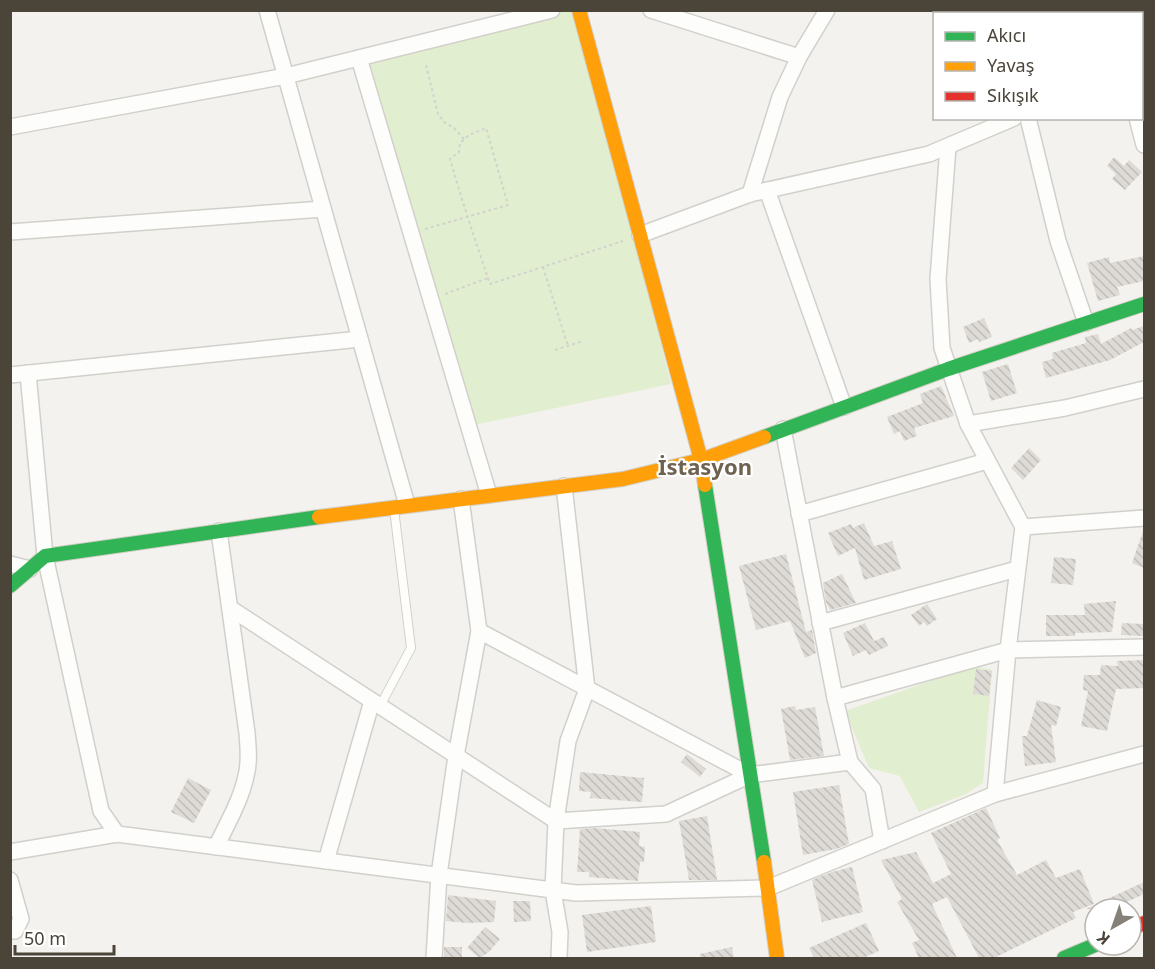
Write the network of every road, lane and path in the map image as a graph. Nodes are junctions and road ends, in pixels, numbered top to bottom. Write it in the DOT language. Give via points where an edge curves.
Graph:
graph roads {
  1 [pos="267,10"];
  2 [pos="552,10"];
  3 [pos="579,10"];
  4 [pos="651,10"];
  5 [pos="827,10"];
  6 [pos="799,57"];
  7 [pos="359,58"];
  8 [pos="426,64"];
  9 [pos="286,76"];
  10 [pos="1009,120"];
  11 [pos="1028,120"];
  12 [pos="1138,120"];
  13 [pos="10,127"];
  14 [pos="464,139"];
  15 [pos="1144,145"];
  16 [pos="948,147"];
  17 [pos="767,190"];
  18 [pos="750,194"];
  19 [pos="323,209"];
  20 [pos="468,217"];
  21 [pos="423,230"];
  22 [pos="10,232"];
  23 [pos="640,235"];
  24 [pos="543,267"];
  25 [pos="488,278"];
  26 [pos="443,295"];
  27 [pos="1144,304"];
  28 [pos="1086,323"];
  29 [pos="360,339"];
  30 [pos="582,341"];
  31 [pos="568,346"];
  32 [pos="555,350"];
  33 [pos="948,369"];
  34 [pos="28,373"];
  35 [pos="10,375"];
  36 [pos="1144,389"];
  37 [pos="844,407"];
  38 [pos="968,424"];
  39 [pos="783,429"];
  40 [pos="700,460"];
  41 [pos="987,462"];
  42 [pos="564,486"];
  43 [pos="489,495"];
  44 [pos="461,499"];
  45 [pos="400,506"];
  46 [pos="799,514"];
  47 [pos="1144,518"];
  48 [pos="1023,527"];
  49 [pos="219,531"];
  50 [pos="45,556"];
  51 [pos="10,564"];
  52 [pos="30,569"];
  53 [pos="1017,569"];
  54 [pos="10,586"];
  55 [pos="230,608"];
  56 [pos="820,623"];
  57 [pos="478,631"];
  58 [pos="1144,647"];
  59 [pos="1008,650"];
  60 [pos="587,689"];
  61 [pos="834,698"];
  62 [pos="376,704"];
  63 [pos="1144,754"];
  64 [pos="456,756"];
  65 [pos="850,762"];
  66 [pos="750,775"];
  67 [pos="995,794"];
  68 [pos="556,822"];
  69 [pos="117,834"];
  70 [pos="882,841"];
  71 [pos="216,847"];
  72 [pos="10,852"];
  73 [pos="326,861"];
  74 [pos="439,875"];
  75 [pos="10,880"];
  76 [pos="768,888"];
  77 [pos="553,890"];
  78 [pos="10,931"];
  79 [pos="434,958"];
  80 [pos="560,958"];
  81 [pos="777,958"];
  1 -- 9 [label="street"];
  2 -- 7 [label="street"];
  3 -- 23 [label="street"];
  4 -- 6 [label="street"];
  5 -- 6 [label="street"];
  6 -- 18 [label="street" via="780,97"];
  7 -- 9 [label="street"];
  7 -- 43 [label="street"];
  8 -- 14 [label="path" via="438,114"];
  9 -- 13 [label="street"];
  9 -- 19 [label="street"];
  10 -- 16 [label="street"];
  11 -- 28 [label="street" via="1058,241"];
  12 -- 15 [label="street"];
  14 -- 20 [label="path" via="459,153 450,159"];
  14 -- 20 [label="path" via="486,128 508,205"];
  16 -- 17 [label="street"];
  16 -- 33 [label="street" via="938,279 942,348"];
  17 -- 18 [label="street"];
  17 -- 37 [label="street"];
  18 -- 23 [label="street"];
  19 -- 22 [label="street"];
  19 -- 29 [label="street"];
  20 -- 21 [label="path"];
  20 -- 25 [label="path"];
  23 -- 24 [label="path"];
  23 -- 40 [label="street"];
  24 -- 25 [label="path" via="490,284"];
  24 -- 31 [label="path"];
  25 -- 26 [label="path"];
  27 -- 28 [label="street"];
  28 -- 33 [label="street"];
  29 -- 34 [label="street"];
  29 -- 45 [label="street"];
  30 -- 31 [label="path"];
  31 -- 32 [label="path"];
  33 -- 37 [label="street"];
  33 -- 38 [label="street"];
  34 -- 35 [label="street"];
  34 -- 50 [label="street"];
  36 -- 38 [label="street" via="1065,408"];
  37 -- 39 [label="street"];
  38 -- 41 [label="street"];
  39 -- 40 [label="street"];
  39 -- 46 [label="street"];
  40 -- 42 [label="street" via="623,479"];
  40 -- 66 [label="street"];
  41 -- 46 [label="street"];
  41 -- 48 [label="street"];
  42 -- 43 [label="street"];
  42 -- 60 [label="street"];
  43 -- 44 [label="street"];
  44 -- 45 [label="street"];
  44 -- 57 [label="street"];
  45 -- 49 [label="street"];
  45 -- 62 [label="lane" via="411,648"];
  46 -- 56 [label="street"];
  47 -- 48 [label="street"];
  48 -- 53 [label="street"];
  49 -- 50 [label="street"];
  49 -- 55 [label="street"];
  50 -- 52 [label="street"];
  50 -- 69 [label="street" via="101,811"];
  51 -- 52 [label="street"];
  52 -- 54 [label="street"];
  53 -- 56 [label="street"];
  53 -- 59 [label="street"];
  55 -- 62 [label="street"];
  55 -- 71 [label="street" via="249,756 240,795"];
  56 -- 61 [label="street"];
  57 -- 60 [label="street"];
  57 -- 64 [label="street"];
  58 -- 59 [label="street"];
  59 -- 61 [label="street"];
  59 -- 67 [label="street"];
  60 -- 66 [label="street"];
  60 -- 68 [label="street" via="568,741"];
  61 -- 65 [label="street"];
  62 -- 64 [label="street"];
  62 -- 73 [label="street"];
  63 -- 67 [label="street"];
  64 -- 68 [label="street"];
  64 -- 74 [label="street"];
  65 -- 66 [label="street"];
  65 -- 70 [label="street" via="873,789"];
  66 -- 68 [label="street" via="666,814"];
  66 -- 76 [label="street"];
  67 -- 70 [label="street"];
  68 -- 77 [label="street"];
  69 -- 71 [label="street"];
  69 -- 72 [label="street"];
  70 -- 76 [label="street"];
  71 -- 73 [label="street"];
  73 -- 74 [label="street"];
  74 -- 77 [label="street"];
  74 -- 79 [label="street"];
  75 -- 78 [label="street" via="21,919 15,931"];
  76 -- 77 [label="street" via="576,893"];
  76 -- 81 [label="street"];
  77 -- 80 [label="street"];
}
